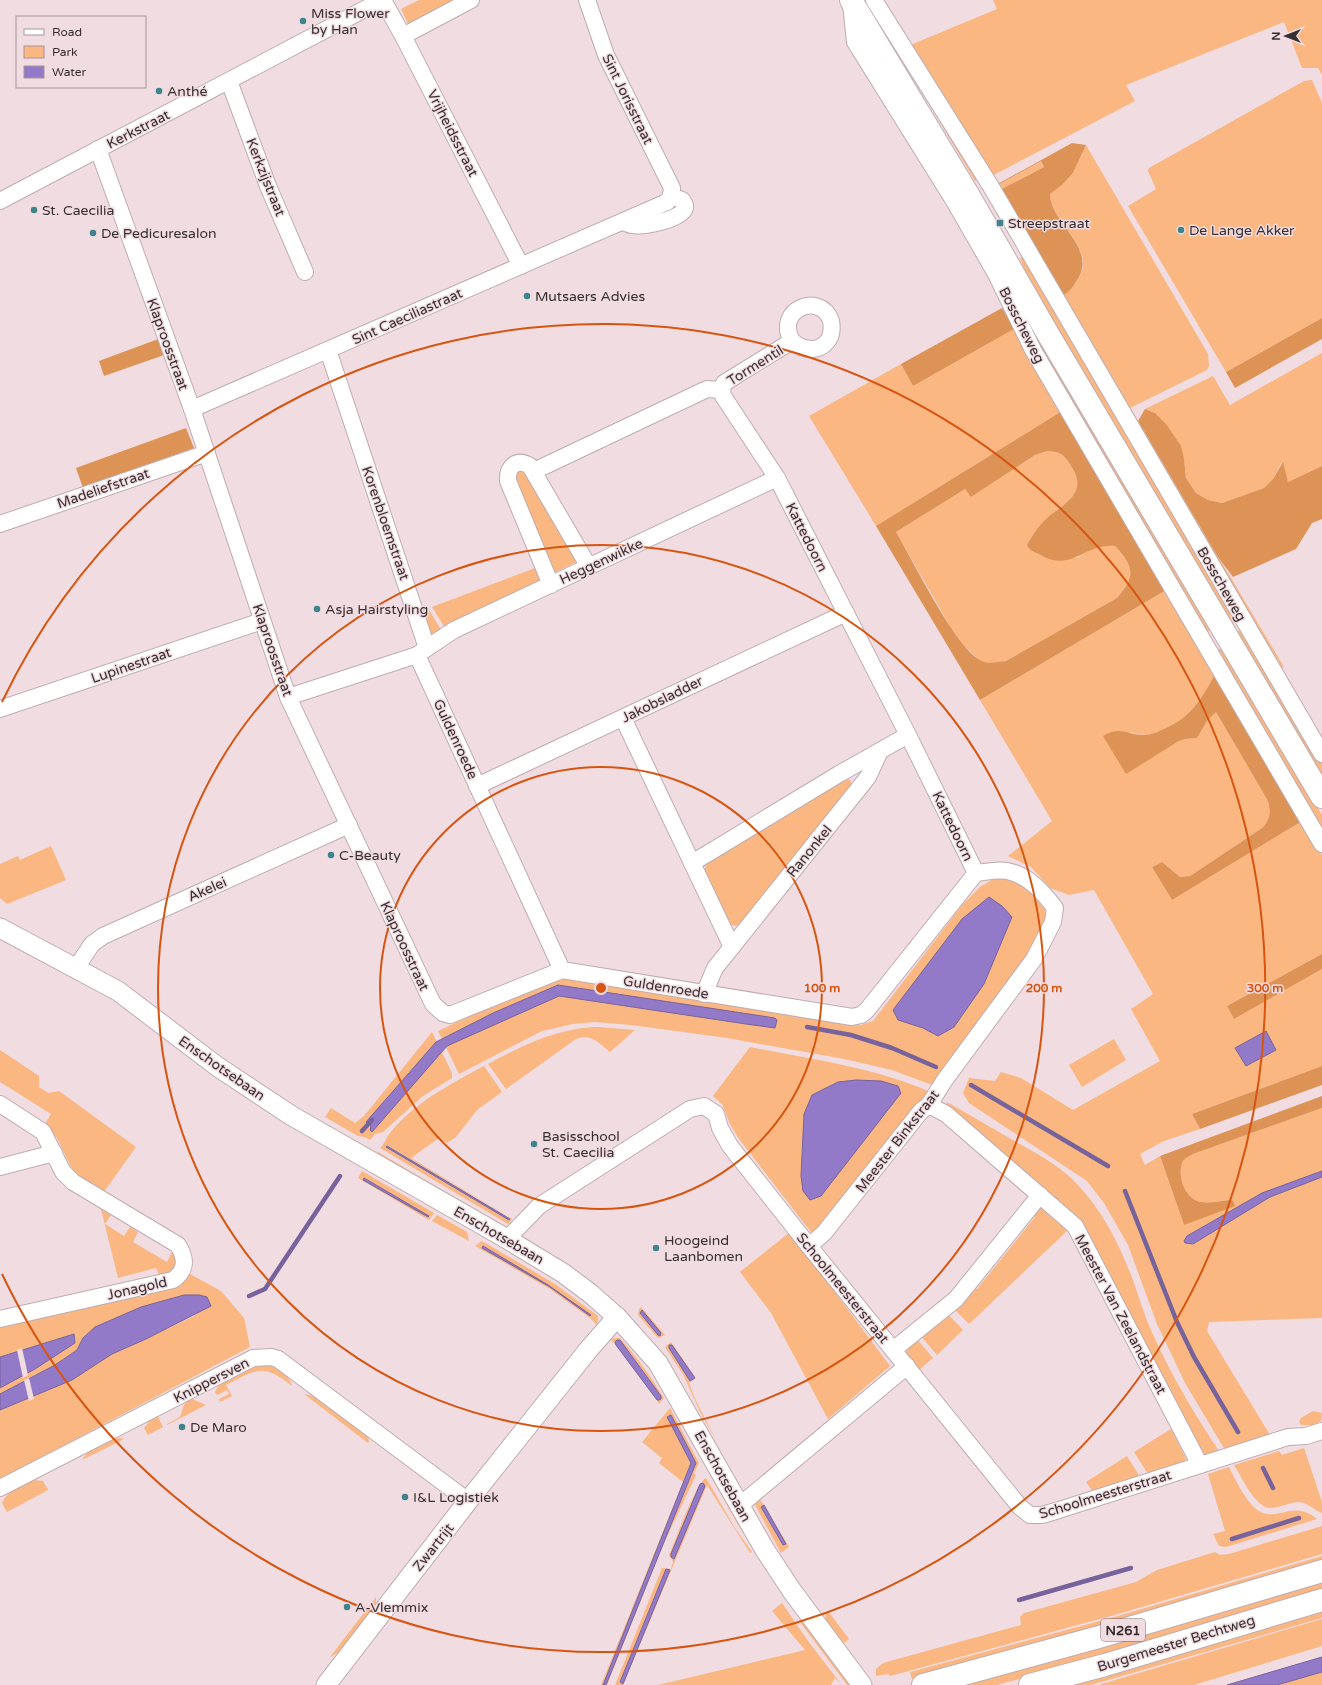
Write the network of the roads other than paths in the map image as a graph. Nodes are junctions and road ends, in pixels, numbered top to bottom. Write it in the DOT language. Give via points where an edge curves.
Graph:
graph roads {
  1 [pos="383,0"];
  2 [pos="471,0"];
  3 [pos="587,0"];
  4 [pos="851,0"];
  5 [pos="874,0"];
  6 [pos="403,36"];
  7 [pos="229,82"];
  8 [pos="98,149"];
  9 [pos="990,185"];
  10 [pos="671,196"];
  11 [pos="969,196"];
  12 [pos="0,201"];
  13 [pos="521,266"];
  14 [pos="305,272"];
  15 [pos="792,341"];
  16 [pos="328,350"];
  17 [pos="722,390"];
  18 [pos="192,409"];
  19 [pos="207,453"];
  20 [pos="534,471"];
  21 [pos="777,478"];
  22 [pos="0,524"];
  23 [pos="589,567"];
  24 [pos="551,585"];
  25 [pos="846,613"];
  26 [pos="262,621"];
  27 [pos="1226,634"];
  28 [pos="1205,646"];
  29 [pos="422,651"];
  30 [pos="288,697"];
  31 [pos="0,709"];
  32 [pos="622,718"];
  33 [pos="908,735"];
  34 [pos="880,751"];
  35 [pos="1322,754"];
  36 [pos="477,786"];
  37 [pos="1322,797"];
  38 [pos="349,825"];
  39 [pos="1322,844"];
  40 [pos="692,863"];
  41 [pos="976,873"];
  42 [pos="0,928"];
  43 [pos="732,946"];
  44 [pos="76,968"];
  45 [pos="562,970"];
  46 [pos="704,994"];
  47 [pos="0,1104"];
  48 [pos="929,1105"];
  49 [pos="54,1153"];
  50 [pos="0,1167"];
  51 [pos="1040,1195"];
  52 [pos="507,1239"];
  53 [pos="809,1246"];
  54 [pos="617,1317"];
  55 [pos="0,1319"];
  56 [pos="893,1350"];
  57 [pos="907,1366"];
  58 [pos="1322,1431"];
  59 [pos="1200,1465"];
  60 [pos="0,1488"];
  61 [pos="468,1501"];
  62 [pos="739,1506"];
  63 [pos="1322,1571"];
  64 [pos="1322,1600"];
  65 [pos="326,1685"];
  66 [pos="862,1685"];
  67 [pos="923,1685"];
  68 [pos="1030,1685"];
  1 -- 6 [label="street, Vrijheidsstraat"];
  1 -- 7 [label="street, Kerkstraat"];
  2 -- 6 [label="street"];
  3 -- 10 [label="street, Sint Jorisstraat" via="606,55 672,188"];
  4 -- 11 [label="main road, Bosscheweg"];
  4 -- 28 [label="street, Bosscheweg" via="855,42 954,201 996,274 1033,350"];
  5 -- 9 [label="street, Bosscheweg"];
  6 -- 13 [label="street, Vrijheidsstraat"];
  7 -- 8 [label="street, Kerkstraat"];
  7 -- 14 [label="street, Kerkzijstraat" via="268,186"];
  8 -- 12 [label="street, Kerkstraat"];
  8 -- 18 [label="street, Klaproosstraat"];
  9 -- 11 [label="street"];
  9 -- 35 [label="street, Bosscheweg"];
  10 -- 13 [label="street, Sint Caeciliastraat" via="667,202"];
  11 -- 27 [label="main road, Bosscheweg"];
  13 -- 16 [label="street, Sint Caeciliastraat"];
  15 -- 17 [label="street, Tormentil" via="724,383"];
  16 -- 18 [label="street, Sint Caeciliastraat"];
  16 -- 29 [label="street, Korenbloemstraat"];
  17 -- 20 [label="street" via="707,389"];
  17 -- 21 [label="street, Kattedoorn" via="723,396"];
  18 -- 19 [label="street, Klaproosstraat"];
  19 -- 22 [label="street, Madeliefstraat"];
  19 -- 26 [label="street, Klaproosstraat"];
  20 -- 23 [label="street"];
  20 -- 24 [label="street" via="526,463 515,463 510,467 508,481"];
  21 -- 23 [label="street, Heggenwikke"];
  21 -- 25 [label="street, Kattedoorn"];
  23 -- 24 [label="street, Heggenwikke"];
  24 -- 29 [label="street, Heggenwikke" via="454,630"];
  25 -- 32 [label="street, Jakobsladder"];
  25 -- 33 [label="street, Kattedoorn"];
  26 -- 30 [label="street, Klaproosstraat"];
  26 -- 31 [label="street, Lupinestraat"];
  27 -- 28 [label="street, Bosscheweg"];
  27 -- 37 [label="main road, Bosscheweg"];
  28 -- 39 [label="street, Bosscheweg"];
  29 -- 30 [label="street"];
  29 -- 36 [label="street, Guldenroede"];
  30 -- 38 [label="street, Klaproosstraat"];
  32 -- 36 [label="street, Jakobsladder"];
  32 -- 40 [label="street"];
  33 -- 34 [label="street"];
  33 -- 41 [label="street, Kattedoorn"];
  34 -- 40 [label="street"];
  34 -- 43 [label="street, Ranonkel" via="868,778"];
  36 -- 45 [label="street, Guldenroede"];
  38 -- 44 [label="street, Akelei" via="103,936 92,944"];
  38 -- 45 [label="street, Klaproosstraat" via="433,1004 443,1013 450,1014"];
  40 -- 43 [label="street"];
  41 -- 46 [label="street, Guldenroede" via="867,1010 860,1015 852,1017"];
  41 -- 48 [label="street, Meester Binkstraat" via="1006,870 1022,876 1042,892 1055,908 1053,922 1034,959"];
  42 -- 44 [label="street, Enschotsebaan"];
  43 -- 46 [label="street, Ranonkel" via="715,968"];
  44 -- 52 [label="street, Enschotsebaan" via="118,992 214,1064 292,1116"];
  45 -- 46 [label="street, Guldenroede"];
  47 -- 49 [label="street, Jonagold" via="43,1132"];
  48 -- 51 [label="street, Meester Van Zeelandstraat" via="946,1114"];
  48 -- 53 [label="street, Meester Binkstraat" via="921,1111 824,1233"];
  49 -- 50 [label="street"];
  49 -- 55 [label="street, Jonagold" via="63,1172 73,1182 178,1245 183,1254 184,1264 180,1275 173,1280"];
  51 -- 56 [label="street" via="956,1298"];
  51 -- 59 [label="street, Meester Van Zeelandstraat" via="1070,1221 1081,1235"];
  52 -- 53 [label="street, Schoolmeesterstraat" via="539,1206 690,1109 704,1106 716,1114 730,1146"];
  52 -- 54 [label="street, Enschotsebaan" via="563,1273 592,1294"];
  53 -- 56 [label="street, Schoolmeesterstraat"];
  54 -- 61 [label="street, Zwartrijt"];
  54 -- 62 [label="street, Enschotsebaan" via="658,1363"];
  56 -- 57 [label="street, Schoolmeesterstraat"];
  57 -- 59 [label="street, Schoolmeesterstraat" via="1020,1507 1030,1515 1042,1515"];
  57 -- 62 [label="street"];
  58 -- 59 [label="street" via="1306,1436 1288,1437"];
  60 -- 61 [label="street, Knippersven" via="253,1358 271,1357 278,1359"];
  61 -- 65 [label="street, Zwartrijt"];
  62 -- 66 [label="street, Enschotsebaan" via="792,1591"];
  63 -- 67 [label="main road, Burgemeester Bechtweg / N261"];
  64 -- 68 [label="main road, Burgemeester Bechtweg / N261"];
}
